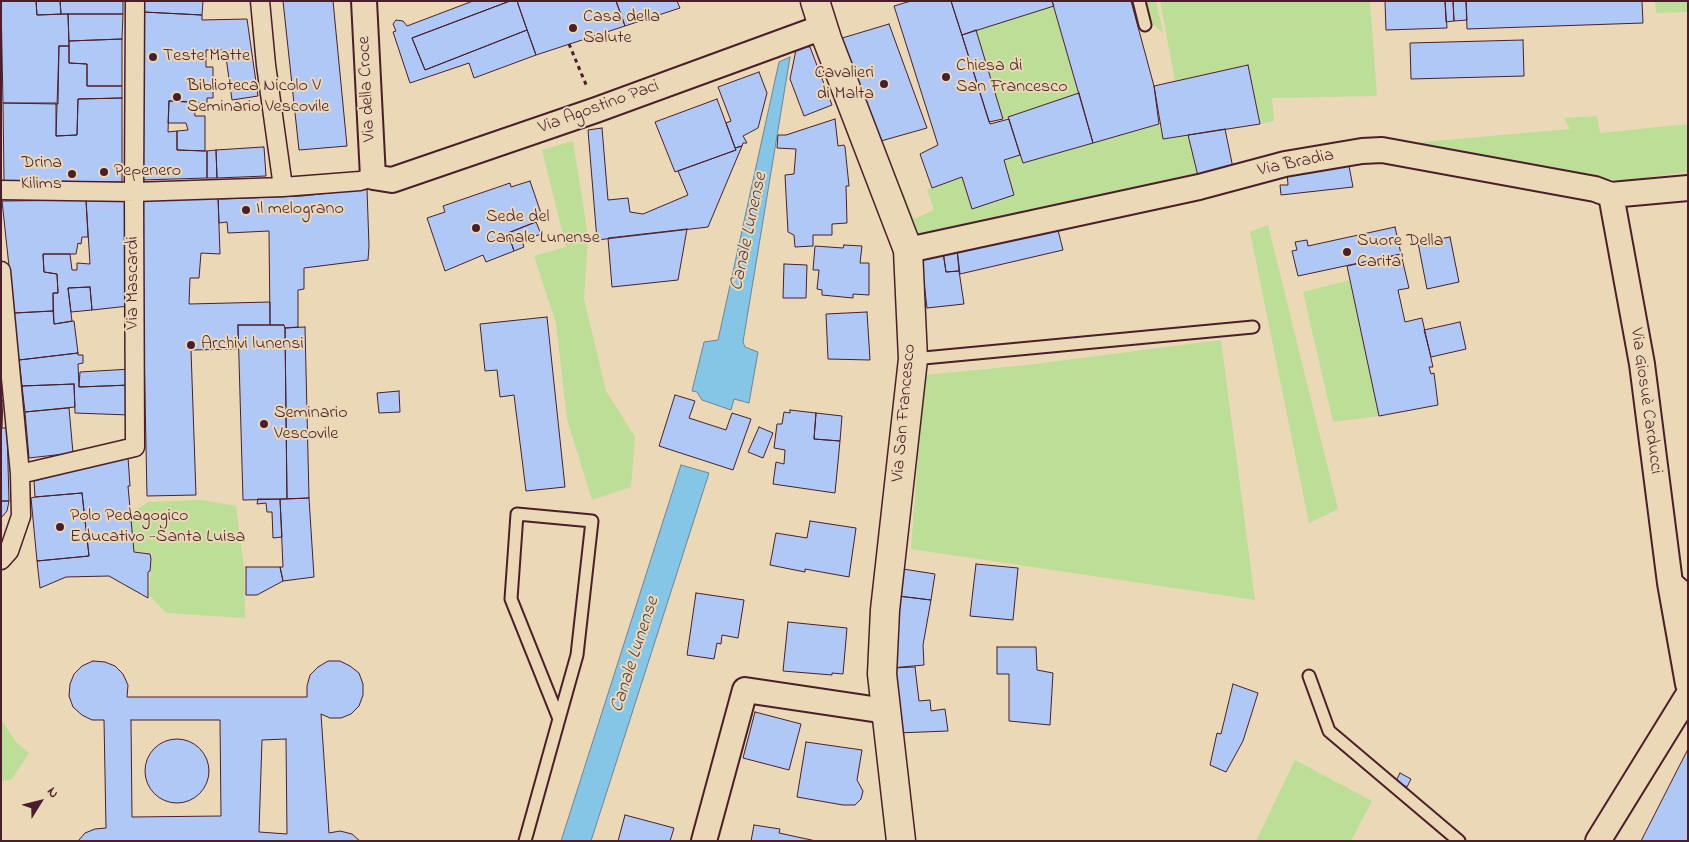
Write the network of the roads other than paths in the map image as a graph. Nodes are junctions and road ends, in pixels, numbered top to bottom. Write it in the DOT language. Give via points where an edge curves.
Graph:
graph roads {
  1 [pos="136,1"];
  2 [pos="260,1"];
  3 [pos="364,1"];
  4 [pos="815,1"];
  5 [pos="1140,1"];
  6 [pos="1145,25"];
  7 [pos="823,27"];
  8 [pos="373,177"];
  9 [pos="283,187"];
  10 [pos="1688,188"];
  11 [pos="1,190"];
  12 [pos="134,192"];
  13 [pos="1611,196"];
  14 [pos="908,250"];
  15 [pos="1,271"];
  16 [pos="1253,327"];
  17 [pos="913,359"];
  18 [pos="20,474"];
  19 [pos="1,560"];
  20 [pos="1670,583"];
  21 [pos="1688,599"];
  22 [pos="1308,676"];
  23 [pos="1688,684"];
  24 [pos="1688,695"];
  25 [pos="886,711"];
  26 [pos="559,719"];
  27 [pos="526,841"];
  28 [pos="704,841"];
  29 [pos="901,841"];
  30 [pos="1459,841"];
  31 [pos="1598,841"];
  1 -- 12 [label="street, Via Mascardi"];
  2 -- 9 [label="street"];
  3 -- 8 [label="street, Via della Croce"];
  4 -- 7 [label="street, Via San Francesco"];
  5 -- 6 [label="lane"];
  7 -- 8 [label="street, Via Agostino Paci" via="392,180"];
  7 -- 14 [label="street, Via San Francesco"];
  8 -- 9 [label="street" via="360,181"];
  9 -- 12 [label="street"];
  10 -- 13 [label="street, Via Bradia"];
  11 -- 12 [label="street"];
  12 -- 18 [label="street, Via Mascardi" via="135,447"];
  13 -- 14 [label="street, Via Bradia" via="1595,189 1382,150 1362,151 1285,164 1199,187"];
  13 -- 20 [label="street, Via Giosuè Carducci" via="1642,364"];
  14 -- 17 [label="street, Via San Francesco"];
  15 -- 18 [label="street"];
  16 -- 17 [label="lane"];
  17 -- 25 [label="street, Via San Francesco" via="885,610 882,674"];
  18 -- 19 [label="street" via="21,516 10,551"];
  20 -- 21 [label="street"];
  20 -- 23 [label="street, Via Giosuè Carducci"];
  22 -- 30 [label="lane" via="1329,731"];
  24 -- 31 [label="street"];
  25 -- 28 [label="street" via="745,690"];
  25 -- 29 [label="street, Via San Francesco"];
  26 -- 26 [label="lane" via="577,655 592,521 517,514 511,599"];
  26 -- 27 [label="lane"];
}
